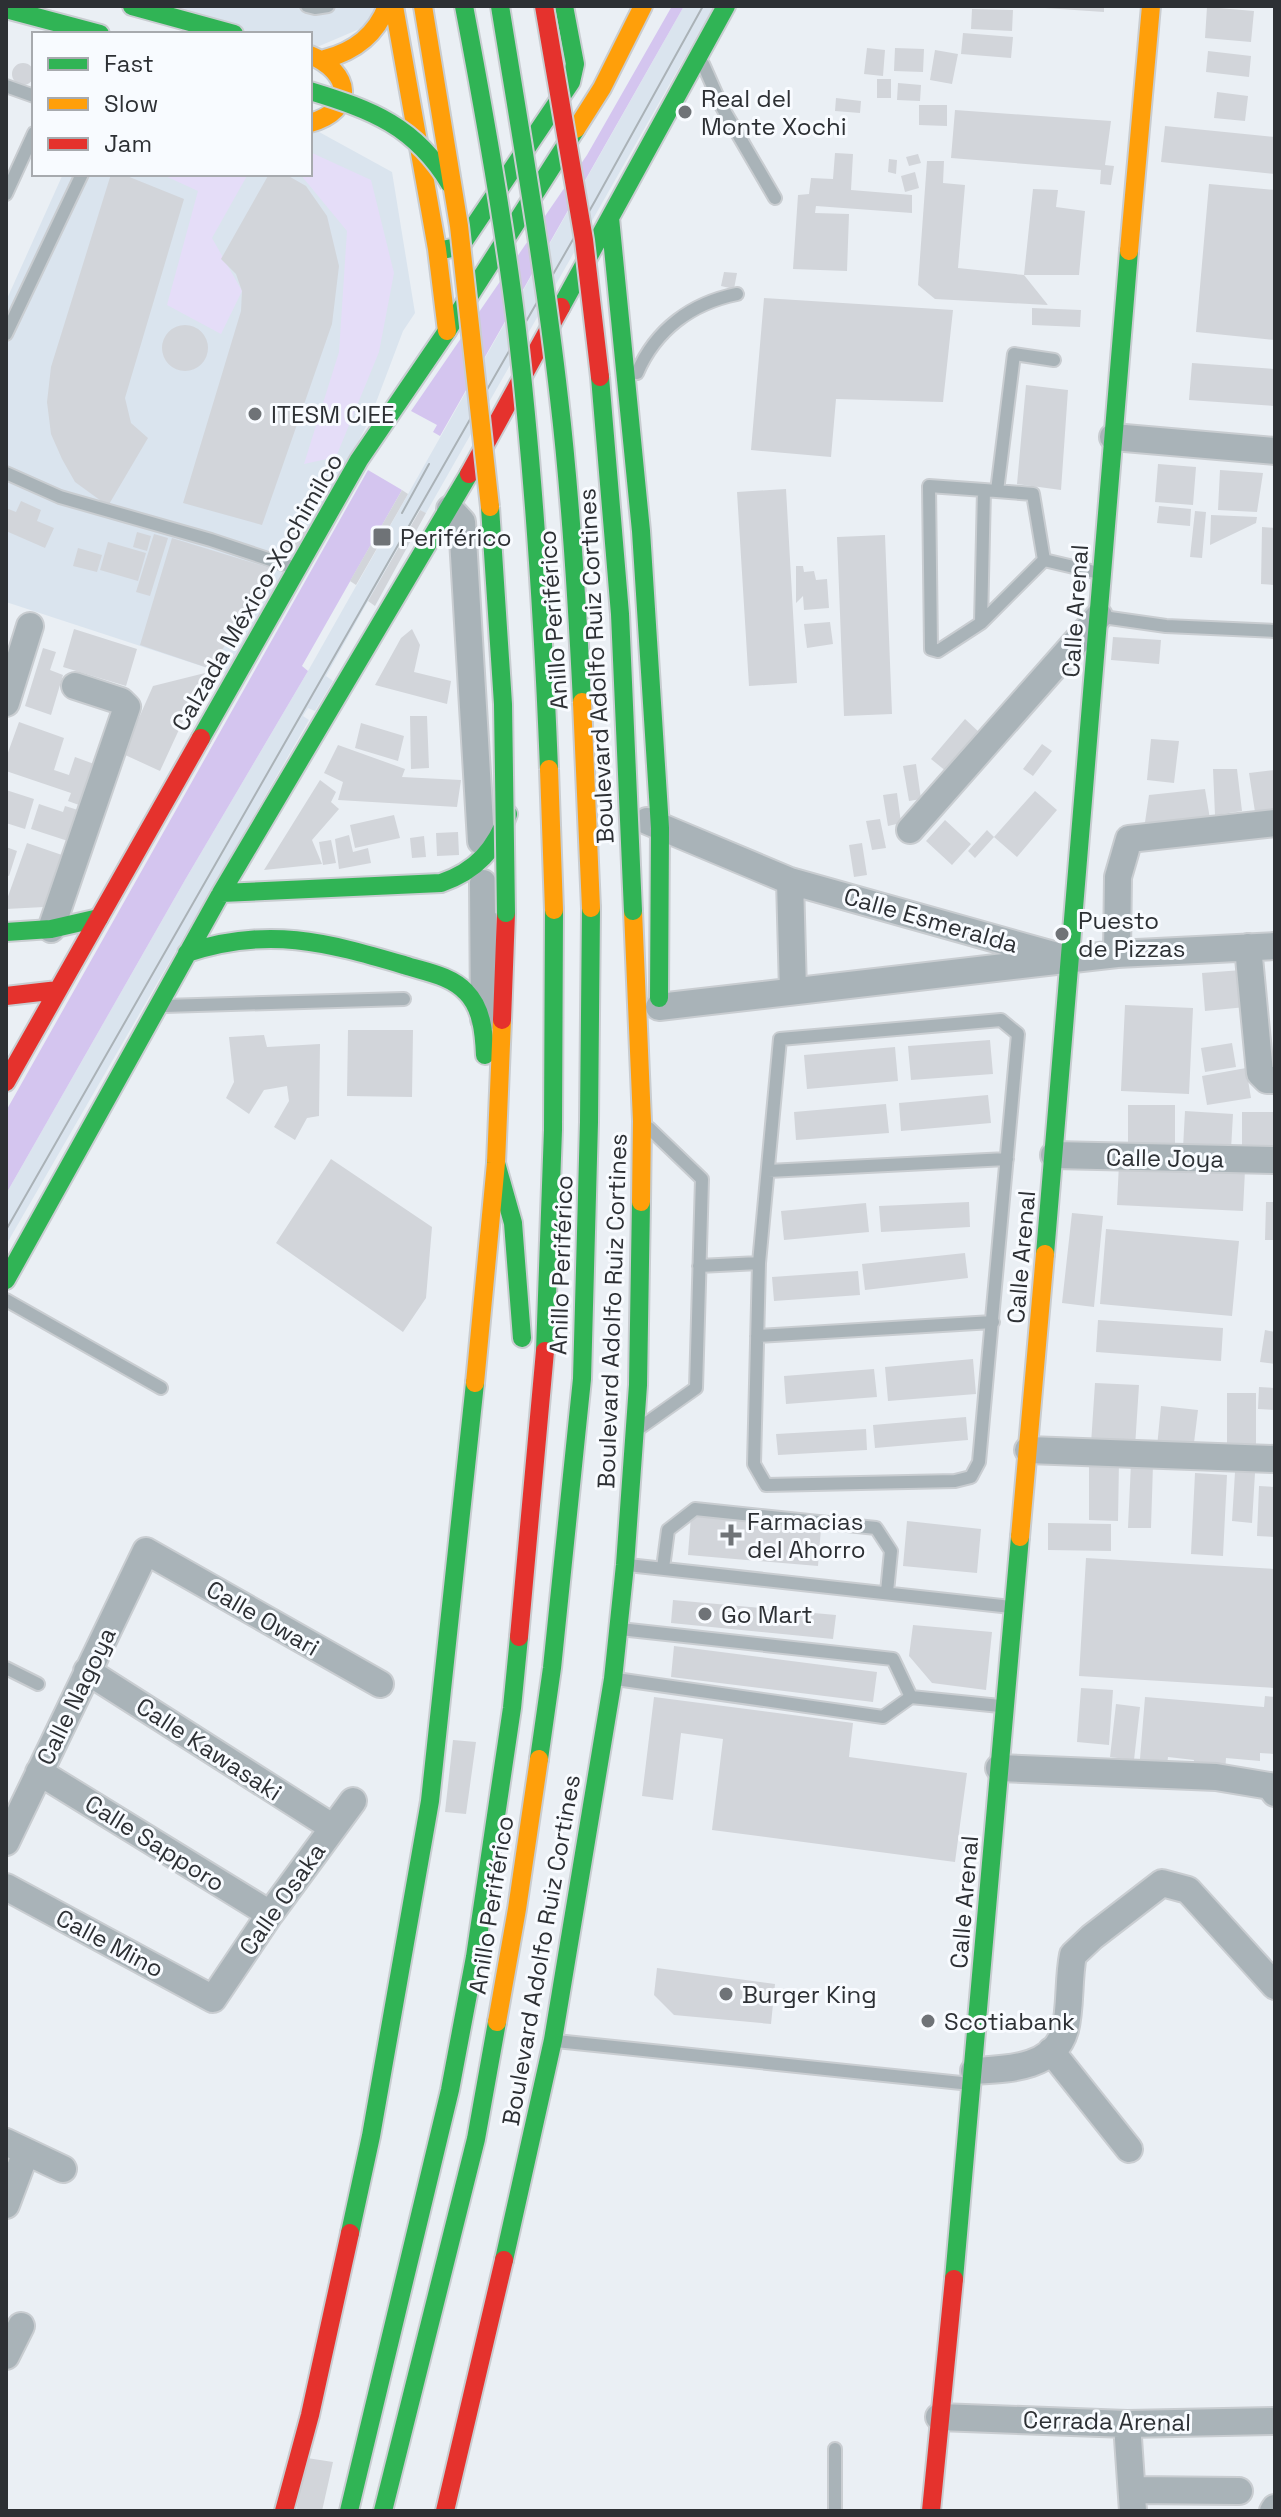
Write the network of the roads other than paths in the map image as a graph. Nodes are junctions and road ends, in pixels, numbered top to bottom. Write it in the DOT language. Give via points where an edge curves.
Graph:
graph roads {
  1 [pos="132,6"];
  2 [pos="307,6"];
  3 [pos="328,6"];
  4 [pos="387,6"];
  5 [pos="394,6"];
  6 [pos="423,6"];
  7 [pos="464,6"];
  8 [pos="500,6"];
  9 [pos="544,6"];
  10 [pos="564,6"];
  11 [pos="726,6"];
  12 [pos="1151,6"];
  13 [pos="6,9"];
  14 [pos="641,10"];
  15 [pos="588,27"];
  16 [pos="102,29"];
  17 [pos="611,30"];
  18 [pos="227,32"];
  19 [pos="700,55"];
  20 [pos="317,57"];
  21 [pos="6,86"];
  22 [pos="312,92"];
  23 [pos="32,95"];
  24 [pos="312,122"];
  25 [pos="32,137"];
  26 [pos="81,176"];
  27 [pos="6,194"];
  28 [pos="455,194"];
  29 [pos="775,198"];
  30 [pos="610,218"];
  31 [pos="437,249"];
  32 [pos="737,294"];
  33 [pos="447,331"];
  34 [pos="6,334"];
  35 [pos="1054,360"];
  36 [pos="628,402"];
  37 [pos="1113,437"];
  38 [pos="1275,451"];
  39 [pos="6,473"];
  40 [pos="991,490"];
  41 [pos="450,509"];
  42 [pos="1044,560"];
  43 [pos="297,569"];
  44 [pos="1102,574"];
  45 [pos="1099,616"];
  46 [pos="981,623"];
  47 [pos="30,626"];
  48 [pos="1275,631"];
  49 [pos="12,664"];
  50 [pos="75,686"];
  51 [pos="6,703"];
  52 [pos="630,812"];
  53 [pos="508,814"];
  54 [pos="1275,823"];
  55 [pos="660,828"];
  56 [pos="910,830"];
  57 [pos="481,841"];
  58 [pos="790,881"];
  59 [pos="483,883"];
  60 [pos="221,893"];
  61 [pos="99,918"];
  62 [pos="51,929"];
  63 [pos="6,932"];
  64 [pos="1275,946"];
  65 [pos="1248,947"];
  66 [pos="187,953"];
  67 [pos="1117,954"];
  68 [pos="1072,960"];
  69 [pos="58,990"];
  70 [pos="793,991"];
  71 [pos="6,996"];
  72 [pos="404,999"];
  73 [pos="157,1006"];
  74 [pos="659,1007"];
  75 [pos="484,1025"];
  76 [pos="1275,1080"];
  77 [pos="6,1082"];
  78 [pos="642,1121"];
  79 [pos="499,1123"];
  80 [pos="1054,1155"];
  81 [pos="1007,1159"];
  82 [pos="1275,1160"];
  83 [pos="496,1163"];
  84 [pos="768,1171"];
  85 [pos="759,1263"];
  86 [pos="699,1266"];
  87 [pos="6,1280"];
  88 [pos="6,1300"];
  89 [pos="993,1322"];
  90 [pos="757,1336"];
  91 [pos="161,1388"];
  92 [pos="539,1429"];
  93 [pos="635,1431"];
  94 [pos="1028,1450"];
  95 [pos="1275,1459"];
  96 [pos="146,1551"];
  97 [pos="625,1565"];
  98 [pos="663,1568"];
  99 [pos="887,1592"];
  100 [pos="1014,1608"];
  101 [pos="618,1629"];
  102 [pos="6,1668"];
  103 [pos="87,1671"];
  104 [pos="613,1679"];
  105 [pos="38,1684"];
  106 [pos="380,1684"];
  107 [pos="911,1697"];
  108 [pos="1004,1707"];
  109 [pos="1275,1766"];
  110 [pos="999,1768"];
  111 [pos="39,1772"];
  112 [pos="1263,1788"];
  113 [pos="353,1801"];
  114 [pos="332,1827"];
  115 [pos="6,1842"];
  116 [pos="6,1887"];
  117 [pos="270,1914"];
  118 [pos="1275,1986"];
  119 [pos="213,1999"];
  120 [pos="553,2040"];
  121 [pos="1051,2051"];
  122 [pos="974,2077"];
  123 [pos="16,2147"];
  124 [pos="1129,2149"];
  125 [pos="63,2169"];
  126 [pos="6,2205"];
  127 [pos="21,2326"];
  128 [pos="6,2356"];
  129 [pos="939,2417"];
  130 [pos="1275,2421"];
  131 [pos="1127,2424"];
  132 [pos="835,2449"];
  133 [pos="1239,2491"];
  134 [pos="1132,2500"];
  135 [pos="446,2510"];
  136 [pos="284,2511"];
  137 [pos="349,2511"];
  138 [pos="383,2511"];
  139 [pos="835,2511"];
  140 [pos="931,2511"];
  1 -- 18 [label="main road"];
  2 -- 3 [label="lane"];
  4 -- 20 [label="main road" via="360,45"];
  5 -- 31 [label="main road"];
  6 -- 28 [label="main road, bridge"];
  7 -- 92 [label="main road, Anillo Periférico, bridge" via="510,268 544,651 554,910 553,1130"];
  8 -- 138 [label="main road, Anillo Periférico, bridge" via="544,278 565,455 585,714 591,908 582,1379 552,1668 517,1909 476,2139"];
  9 -- 52 [label="main road, Boulevard Adolfo Ruiz Cortines, bridge" via="573,176 608,450"];
  10 -- 15 [label="main road"];
  10 -- 31 [label="main road" via="575,64 571,82 464,241 450,250"];
  11 -- 19 [label="main road"];
  12 -- 37 [label="main road, Calle Arenal"];
  13 -- 16 [label="main road"];
  14 -- 17 [label="main road"];
  14 -- 33 [label="main road, Calzada México-Xochimilco" via="602,88"];
  19 -- 29 [label="lane" via="722,107"];
  19 -- 30 [label="main road"];
  20 -- 24 [label="main road" via="332,64 342,79 343,97 328,118"];
  21 -- 23 [label="lane"];
  22 -- 28 [label="main road, bridge" via="361,106 400,126 435,159"];
  25 -- 27 [label="lane"];
  26 -- 34 [label="lane"];
  28 -- 53 [label="main road, bridge" via="492,498"];
  30 -- 36 [label="main road"];
  30 -- 41 [label="main road"];
  31 -- 33 [label="main road"];
  32 -- 36 [label="lane" via="701,304 669,326 638,369"];
  33 -- 43 [label="main road, Calzada México-Xochimilco" via="359,460"];
  35 -- 40 [label="lane" via="1014,354"];
  36 -- 55 [label="main road"];
  37 -- 38 [label="street"];
  37 -- 44 [label="main road, Calle Arenal"];
  39 -- 43 [label="lane" via="60,497"];
  40 -- 42 [label="lane" via="1033,494"];
  40 -- 46 [label="lane"];
  40 -- 46 [label="lane" via="929,486 931,649 938,651"];
  41 -- 57 [label="street" via="462,522"];
  41 -- 60 [label="main road"];
  42 -- 44 [label="lane"];
  42 -- 46 [label="lane"];
  43 -- 61 [label="main road, Calzada México-Xochimilco"];
  44 -- 45 [label="main road, Calle Arenal"];
  45 -- 48 [label="lane" via="1166,626"];
  45 -- 56 [label="street"];
  45 -- 68 [label="main road, Calle Arenal"];
  47 -- 49 [label="street"];
  49 -- 51 [label="street"];
  50 -- 62 [label="street" via="127,707"];
  52 -- 55 [label="street, Calle Esmeralda"];
  52 -- 78 [label="main road, Boulevard Adolfo Ruiz Cortines, bridge"];
  53 -- 60 [label="main road, bridge" via="497,843 477,866 454,879 427,885"];
  53 -- 79 [label="main road, bridge"];
  54 -- 67 [label="street" via="1129,839 1118,877"];
  55 -- 58 [label="street, Calle Esmeralda"];
  55 -- 74 [label="main road"];
  58 -- 68 [label="street, Calle Esmeralda"];
  58 -- 70 [label="street"];
  59 -- 75 [label="street"];
  60 -- 66 [label="main road"];
  61 -- 62 [label="main road"];
  61 -- 69 [label="main road, Calzada México-Xochimilco"];
  62 -- 63 [label="main road"];
  64 -- 65 [label="street, Calle Esmeralda"];
  65 -- 67 [label="street, Calle Esmeralda"];
  65 -- 76 [label="street" via="1260,1073"];
  66 -- 73 [label="main road"];
  66 -- 75 [label="main road" via="250,939 324,943 452,981 475,1002"];
  67 -- 68 [label="street, Calle Esmeralda"];
  68 -- 70 [label="street, Calle Esmeralda"];
  68 -- 80 [label="main road, Calle Arenal"];
  69 -- 71 [label="main road"];
  69 -- 77 [label="main road, Calzada México-Xochimilco"];
  70 -- 74 [label="street, Calle Esmeralda"];
  72 -- 73 [label="lane"];
  73 -- 87 [label="main road"];
  74 -- 78 [label="main road"];
  75 -- 79 [label="main road" via="485,1063"];
  78 -- 86 [label="lane" via="702,1179"];
  78 -- 93 [label="main road, Boulevard Adolfo Ruiz Cortines"];
  79 -- 83 [label="main road"];
  80 -- 82 [label="street, Calle Joya"];
  80 -- 94 [label="main road, Calle Arenal"];
  81 -- 84 [label="lane"];
  81 -- 84 [label="lane" via="1018,1034 1001,1020 780,1039"];
  81 -- 89 [label="lane"];
  83 -- 92 [label="main road" via="513,1223 522,1333"];
  83 -- 136 [label="main road" via="430,1801 371,2136"];
  84 -- 85 [label="lane"];
  85 -- 86 [label="lane"];
  85 -- 90 [label="lane"];
  86 -- 93 [label="lane" via="696,1388"];
  88 -- 91 [label="lane"];
  89 -- 90 [label="lane"];
  89 -- 90 [label="lane" via="979,1462 971,1477 955,1481 766,1485 754,1464"];
  92 -- 137 [label="main road, Anillo Periférico" via="512,1708 475,1957 450,2090"];
  93 -- 97 [label="main road, Boulevard Adolfo Ruiz Cortines"];
  94 -- 95 [label="street"];
  94 -- 100 [label="main road, Calle Arenal"];
  96 -- 103 [label="street, Calle Nagoya"];
  96 -- 106 [label="street, Calle Owari"];
  97 -- 98 [label="lane"];
  97 -- 101 [label="main road, Boulevard Adolfo Ruiz Cortines"];
  98 -- 99 [label="lane"];
  98 -- 99 [label="lane" via="668,1530 695,1509 876,1528 891,1551"];
  99 -- 100 [label="lane"];
  100 -- 108 [label="main road, Calle Arenal"];
  101 -- 104 [label="main road, Boulevard Adolfo Ruiz Cortines"];
  101 -- 107 [label="lane" via="893,1659"];
  102 -- 105 [label="lane"];
  103 -- 111 [label="street, Calle Nagoya"];
  103 -- 114 [label="street, Calle Kawasaki"];
  104 -- 107 [label="lane" via="883,1717"];
  104 -- 120 [label="main road, Boulevard Adolfo Ruiz Cortines"];
  107 -- 108 [label="lane"];
  108 -- 110 [label="main road, Calle Arenal"];
  109 -- 112 [label="street"];
  110 -- 112 [label="street" via="1216,1777"];
  110 -- 122 [label="main road, Calle Arenal"];
  111 -- 115 [label="street, Calle Nagoya"];
  111 -- 117 [label="street, Calle Sapporo"];
  113 -- 114 [label="street, Calle Osaka"];
  114 -- 117 [label="street, Calle Osaka"];
  116 -- 119 [label="street, Calle Mino"];
  117 -- 119 [label="street, Calle Osaka"];
  118 -- 121 [label="street" via="1188,1890 1162,1883 1073,1955 1065,2031"];
  120 -- 122 [label="lane"];
  120 -- 135 [label="main road, Boulevard Adolfo Ruiz Cortines"];
  121 -- 122 [label="street" via="1036,2062"];
  121 -- 124 [label="street"];
  122 -- 129 [label="main road, Calle Arenal"];
  123 -- 125 [label="street"];
  123 -- 126 [label="street"];
  127 -- 128 [label="street"];
  129 -- 131 [label="street, Cerrada Arenal"];
  129 -- 140 [label="main road, Calle Arenal"];
  130 -- 131 [label="street, Cerrada Arenal"];
  131 -- 134 [label="street"];
  132 -- 139 [label="lane"];
  133 -- 134 [label="street"];
}
